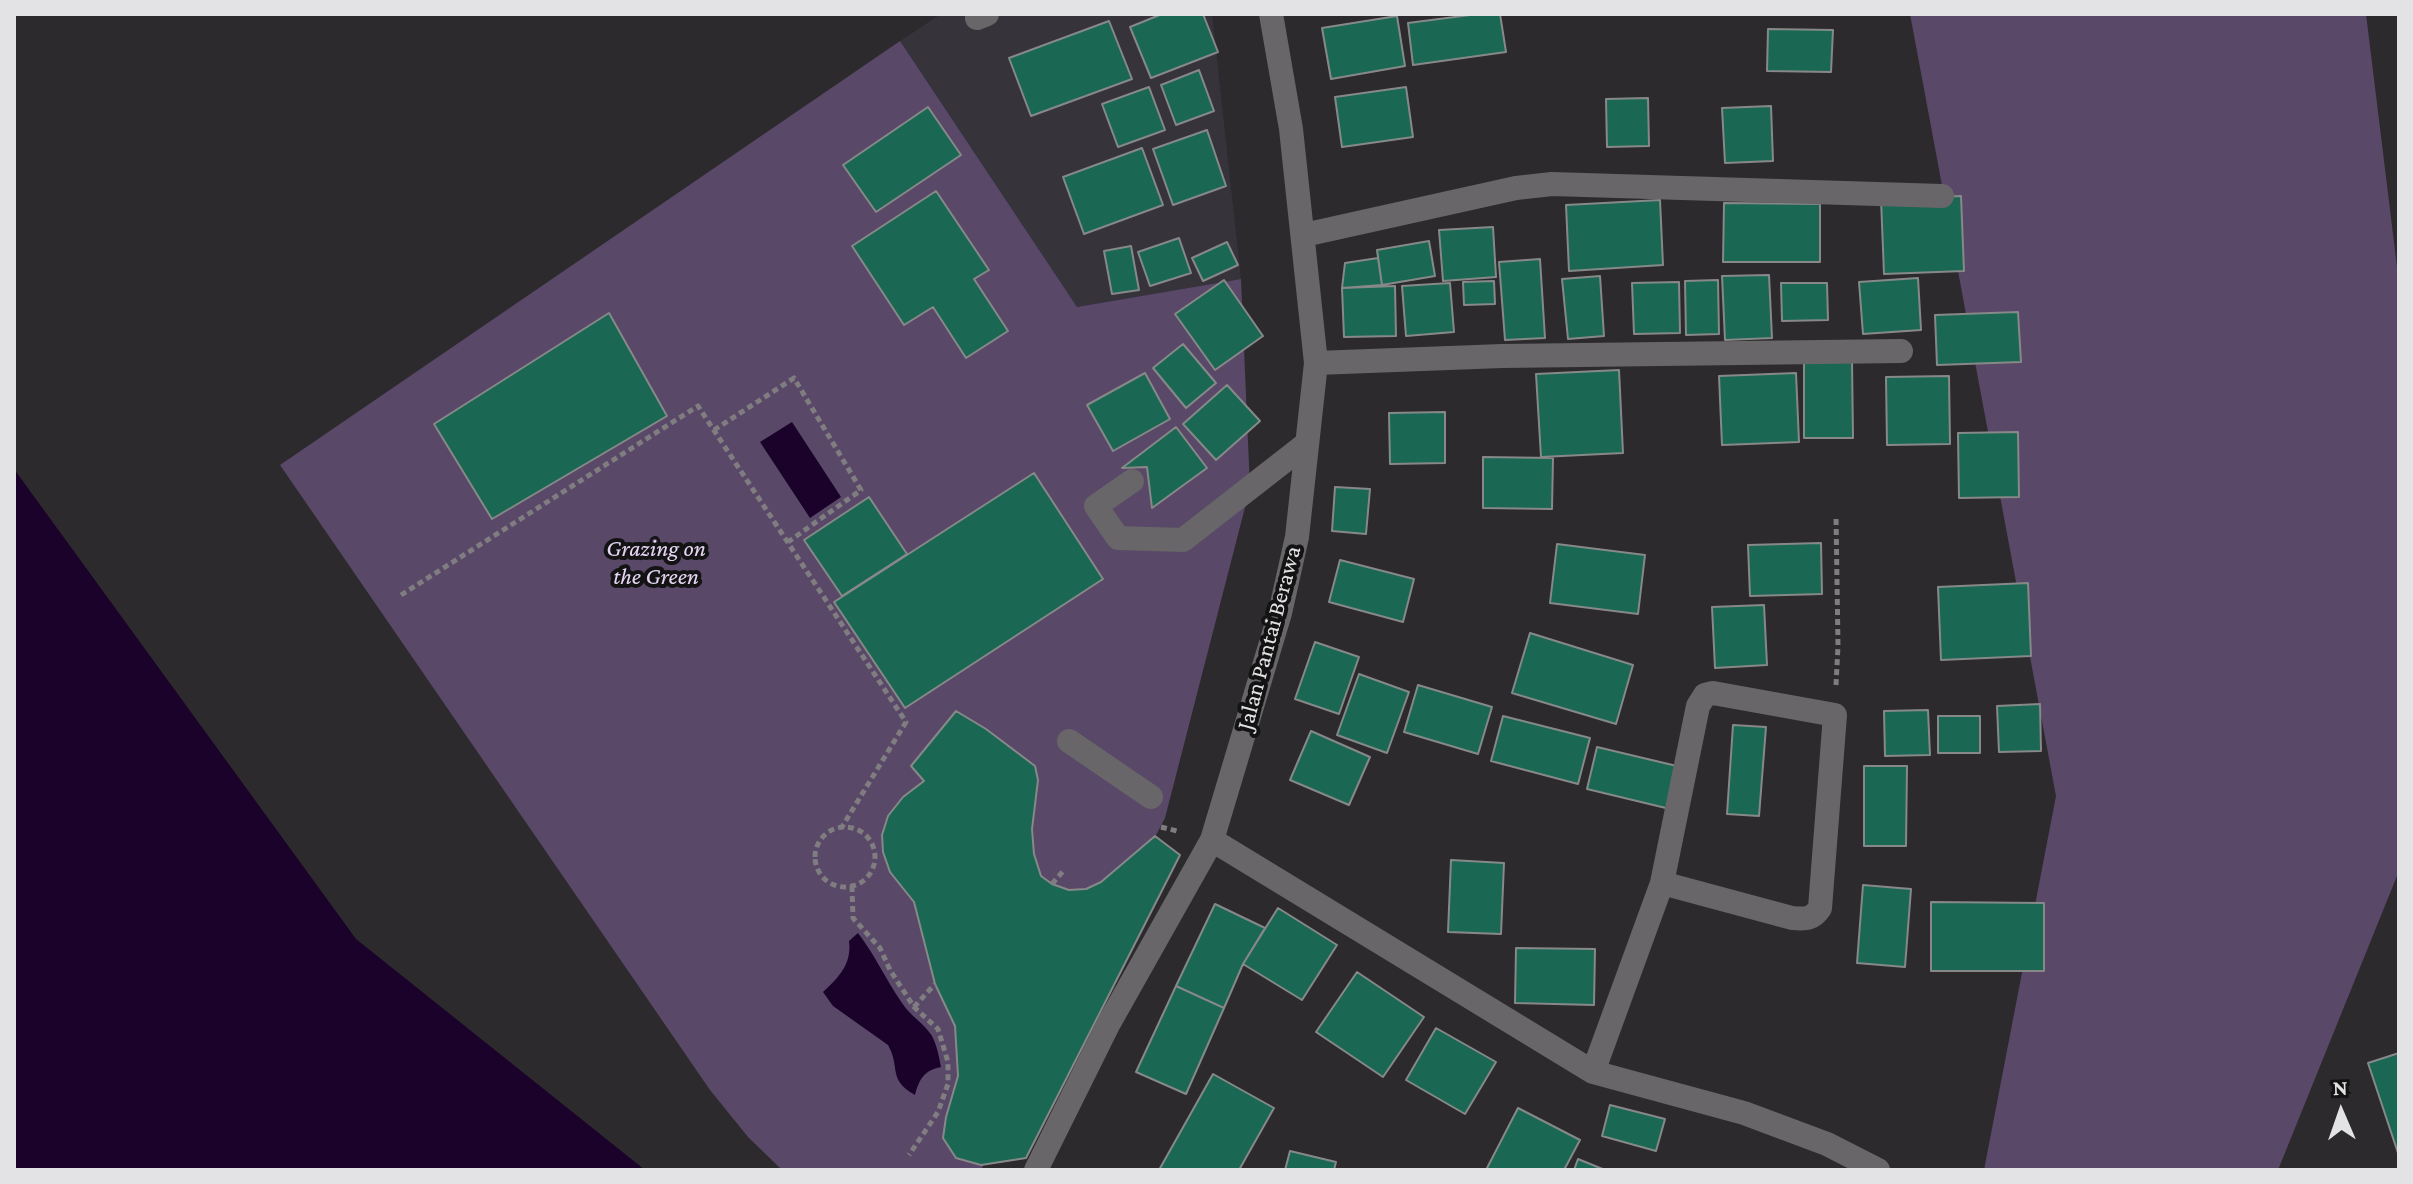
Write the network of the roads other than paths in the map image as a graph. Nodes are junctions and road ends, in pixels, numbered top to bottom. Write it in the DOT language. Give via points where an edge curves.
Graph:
graph roads {
  1 [pos="1271,14"];
  2 [pos="1942,196"];
  3 [pos="1304,235"];
  4 [pos="1901,351"];
  5 [pos="1316,363"];
  6 [pos="1306,444"];
  7 [pos="1132,481"];
  8 [pos="1069,741"];
  9 [pos="1151,797"];
  10 [pos="1212,840"];
  11 [pos="1662,883"];
  12 [pos="1593,1072"];
  13 [pos="1036,1170"];
  14 [pos="1878,1170"];
  1 -- 3 [label="street, Jalan Pantai Berawa"];
  2 -- 3 [label="street" via="1552,184"];
  3 -- 5 [label="street, Jalan Pantai Berawa"];
  4 -- 5 [label="street"];
  5 -- 6 [label="street, Jalan Pantai Berawa"];
  6 -- 7 [label="street" via="1183,540 1118,538 1096,506"];
  6 -- 10 [label="street, Jalan Pantai Berawa" via="1297,537 1280,613"];
  8 -- 9 [label="street"];
  10 -- 12 [label="street"];
  10 -- 13 [label="street, Jalan Pantai Berawa" via="1109,1023"];
  11 -- 11 [label="street" via="1792,918 1814,916 1820,908 1835,715 1705,695 1698,706"];
  11 -- 12 [label="street"];
  12 -- 14 [label="street" via="1744,1113"];
}
